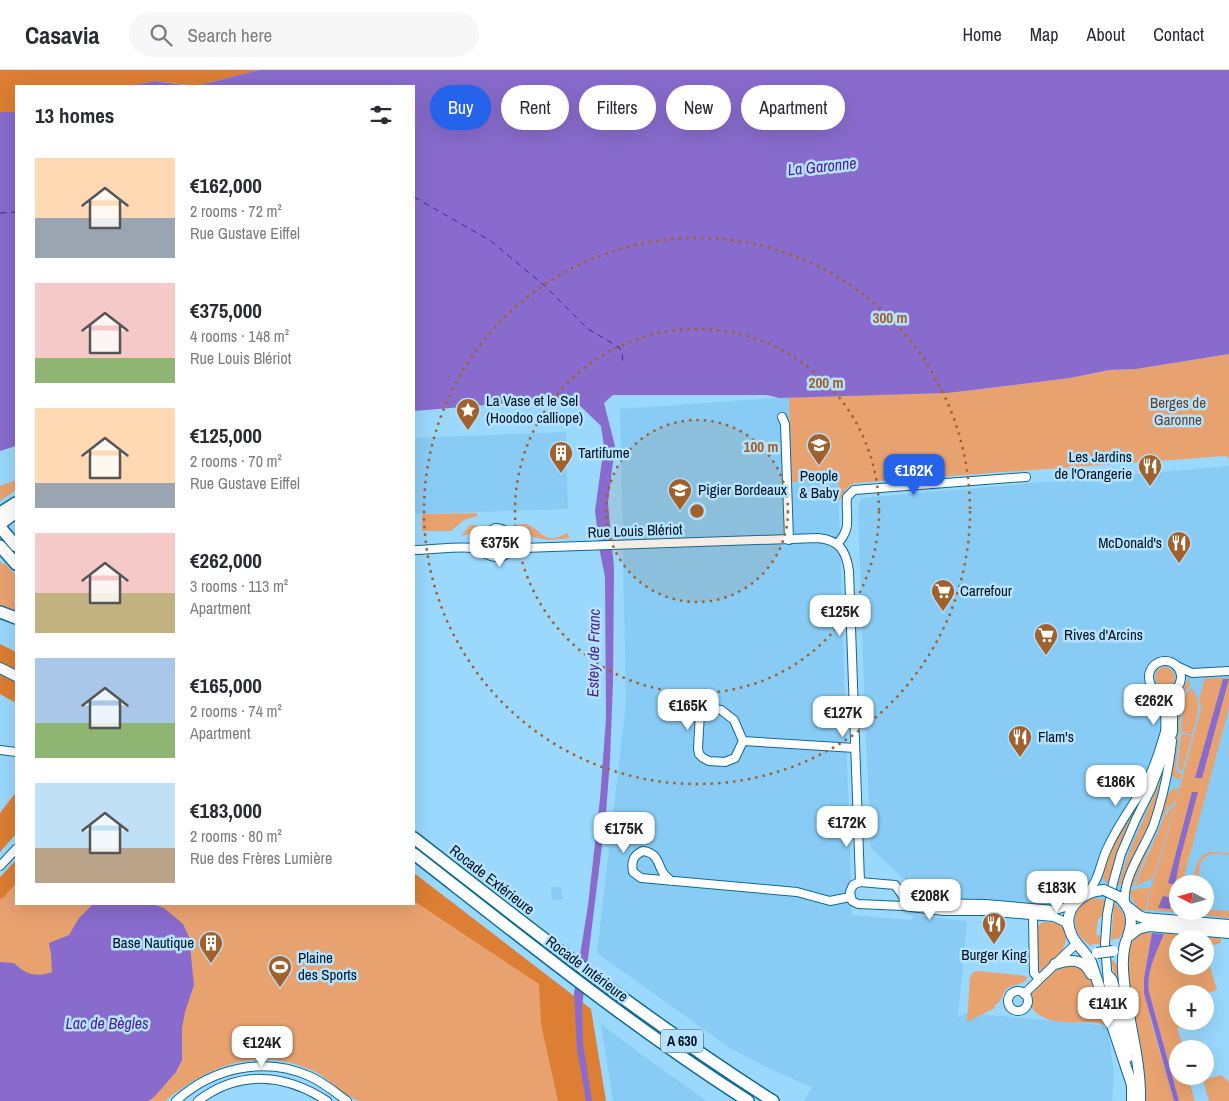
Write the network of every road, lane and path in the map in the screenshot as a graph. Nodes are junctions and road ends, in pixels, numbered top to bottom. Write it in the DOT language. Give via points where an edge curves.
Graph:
graph roads {
  1 [pos="782,417"];
  2 [pos="1026,477"];
  3 [pos="15,504"];
  4 [pos="0,513"];
  5 [pos="15,513"];
  6 [pos="2,529"];
  7 [pos="483,539"];
  8 [pos="512,539"];
  9 [pos="789,540"];
  10 [pos="15,543"];
  11 [pos="837,544"];
  12 [pos="0,546"];
  13 [pos="473,548"];
  14 [pos="523,548"];
  15 [pos="415,550"];
  16 [pos="509,552"];
  17 [pos="488,554"];
  18 [pos="15,563"];
  19 [pos="0,612"];
  20 [pos="15,618"];
  21 [pos="1177,666"];
  22 [pos="0,668"];
  23 [pos="1229,671"];
  24 [pos="1192,672"];
  25 [pos="15,676"];
  26 [pos="1178,686"];
  27 [pos="1158,691"];
  28 [pos="1169,732"];
  29 [pos="743,741"];
  30 [pos="855,748"];
  31 [pos="0,750"];
  32 [pos="15,752"];
  33 [pos="415,839"];
  34 [pos="15,850"];
  35 [pos="415,855"];
  36 [pos="0,866"];
  37 [pos="671,881"];
  38 [pos="860,882"];
  39 [pos="900,892"];
  40 [pos="1088,893"];
  41 [pos="850,897"];
  42 [pos="1076,902"];
  43 [pos="1125,902"];
  44 [pos="892,906"];
  45 [pos="1033,916"];
  46 [pos="1229,926"];
  47 [pos="1070,930"];
  48 [pos="1229,932"];
  49 [pos="1127,938"];
  50 [pos="1080,946"];
  51 [pos="1055,964"];
  52 [pos="1039,979"];
  53 [pos="1024,994"];
  54 [pos="1108,1012"];
  55 [pos="1135,1084"];
  56 [pos="176,1101"];
  57 [pos="198,1101"];
  58 [pos="327,1101"];
  59 [pos="347,1101"];
  60 [pos="748,1101"];
  61 [pos="774,1101"];
  62 [pos="1132,1101"];
  63 [pos="1140,1101"];
  1 -- 9 [label="street" via="785,424"];
  2 -- 11 [label="street" via="854,490 847,497 846,534"];
  3 -- 4 [label="highway"];
  5 -- 6 [label="highway"];
  6 -- 10 [label="highway"];
  7 -- 8 [label="street" via="487,531 495,528 505,530"];
  7 -- 13 [label="street"];
  7 -- 17 [label="street" via="483,547"];
  8 -- 14 [label="street"];
  8 -- 16 [label="street"];
  9 -- 11 [label="street, Rue Louis Blériot" via="825,539"];
  9 -- 14 [label="street, Rue Louis Blériot"];
  11 -- 30 [label="street" via="845,553 849,571"];
  12 -- 18 [label="highway"];
  13 -- 15 [label="street"];
  13 -- 17 [label="street"];
  14 -- 16 [label="street, Rue Louis Blériot"];
  16 -- 17 [label="street" via="496,557"];
  19 -- 20 [label="highway"];
  21 -- 24 [label="street"];
  21 -- 26 [label="street" via="1181,675"];
  21 -- 27 [label="street" via="1164,661 1153,667 1149,680"];
  22 -- 25 [label="main road"];
  23 -- 24 [label="street"];
  24 -- 26 [label="street"];
  26 -- 27 [label="street" via="1167,692"];
  26 -- 28 [label="street" via="1173,698"];
  27 -- 28 [label="street"];
  28 -- 40 [label="street" via="1147,781 1118,826"];
  28 -- 43 [label="street" via="1170,760 1161,801 1127,881"];
  28 -- 55 [label="street" via="1152,789 1129,835 1113,883 1106,929 1108,972 1113,980"];
  29 -- 29 [label="street" via="730,716 720,710 702,710 698,748 702,758 731,761"];
  29 -- 30 [label="street"];
  30 -- 38 [label="street"];
  31 -- 32 [label="street"];
  33 -- 61 [label="highway, Rocade Extérieure / A 630" via="594,977 715,1064"];
  34 -- 36 [label="street"];
  35 -- 60 [label="highway, Rocade Intérieure / A 630" via="567,974"];
  37 -- 37 [label="street" via="663,874 652,854 643,852 635,856 632,866 636,876"];
  37 -- 41 [label="street" via="802,893 830,901"];
  38 -- 39 [label="street" via="891,884"];
  38 -- 41 [label="street" via="852,885"];
  39 -- 42 [label="street" via="912,902 943,904 1055,910"];
  39 -- 44 [label="street" via="898,901"];
  40 -- 42 [label="main road"];
  40 -- 43 [label="main road, bridge" via="1104,890"];
  41 -- 44 [label="street" via="858,904"];
  42 -- 47 [label="main road" via="1070,915"];
  43 -- 46 [label="main road" via="1144,918"];
  43 -- 49 [label="main road" via="1132,921"];
  44 -- 45 [label="street"];
  45 -- 47 [label="street" via="1059,918"];
  45 -- 52 [label="street" via="1034,973"];
  47 -- 50 [label="main road"];
  48 -- 49 [label="main road" via="1149,926 1138,928"];
  49 -- 50 [label="main road, bridge" via="1113,951 1097,953"];
  49 -- 55 [label="main road" via="1123,975 1140,1070"];
  50 -- 51 [label="street"];
  50 -- 54 [label="main road" via="1091,962"];
  51 -- 52 [label="street"];
  51 -- 54 [label="main road" via="1074,960 1086,965"];
  52 -- 53 [label="street"];
  54 -- 55 [label="main road"];
  55 -- 62 [label="main road"];
  55 -- 63 [label="main road"];
  56 -- 59 [label="street" via="216,1075 245,1067 264,1066 308,1076"];
  57 -- 58 [label="street" via="228,1084 267,1079 298,1085"];
}
